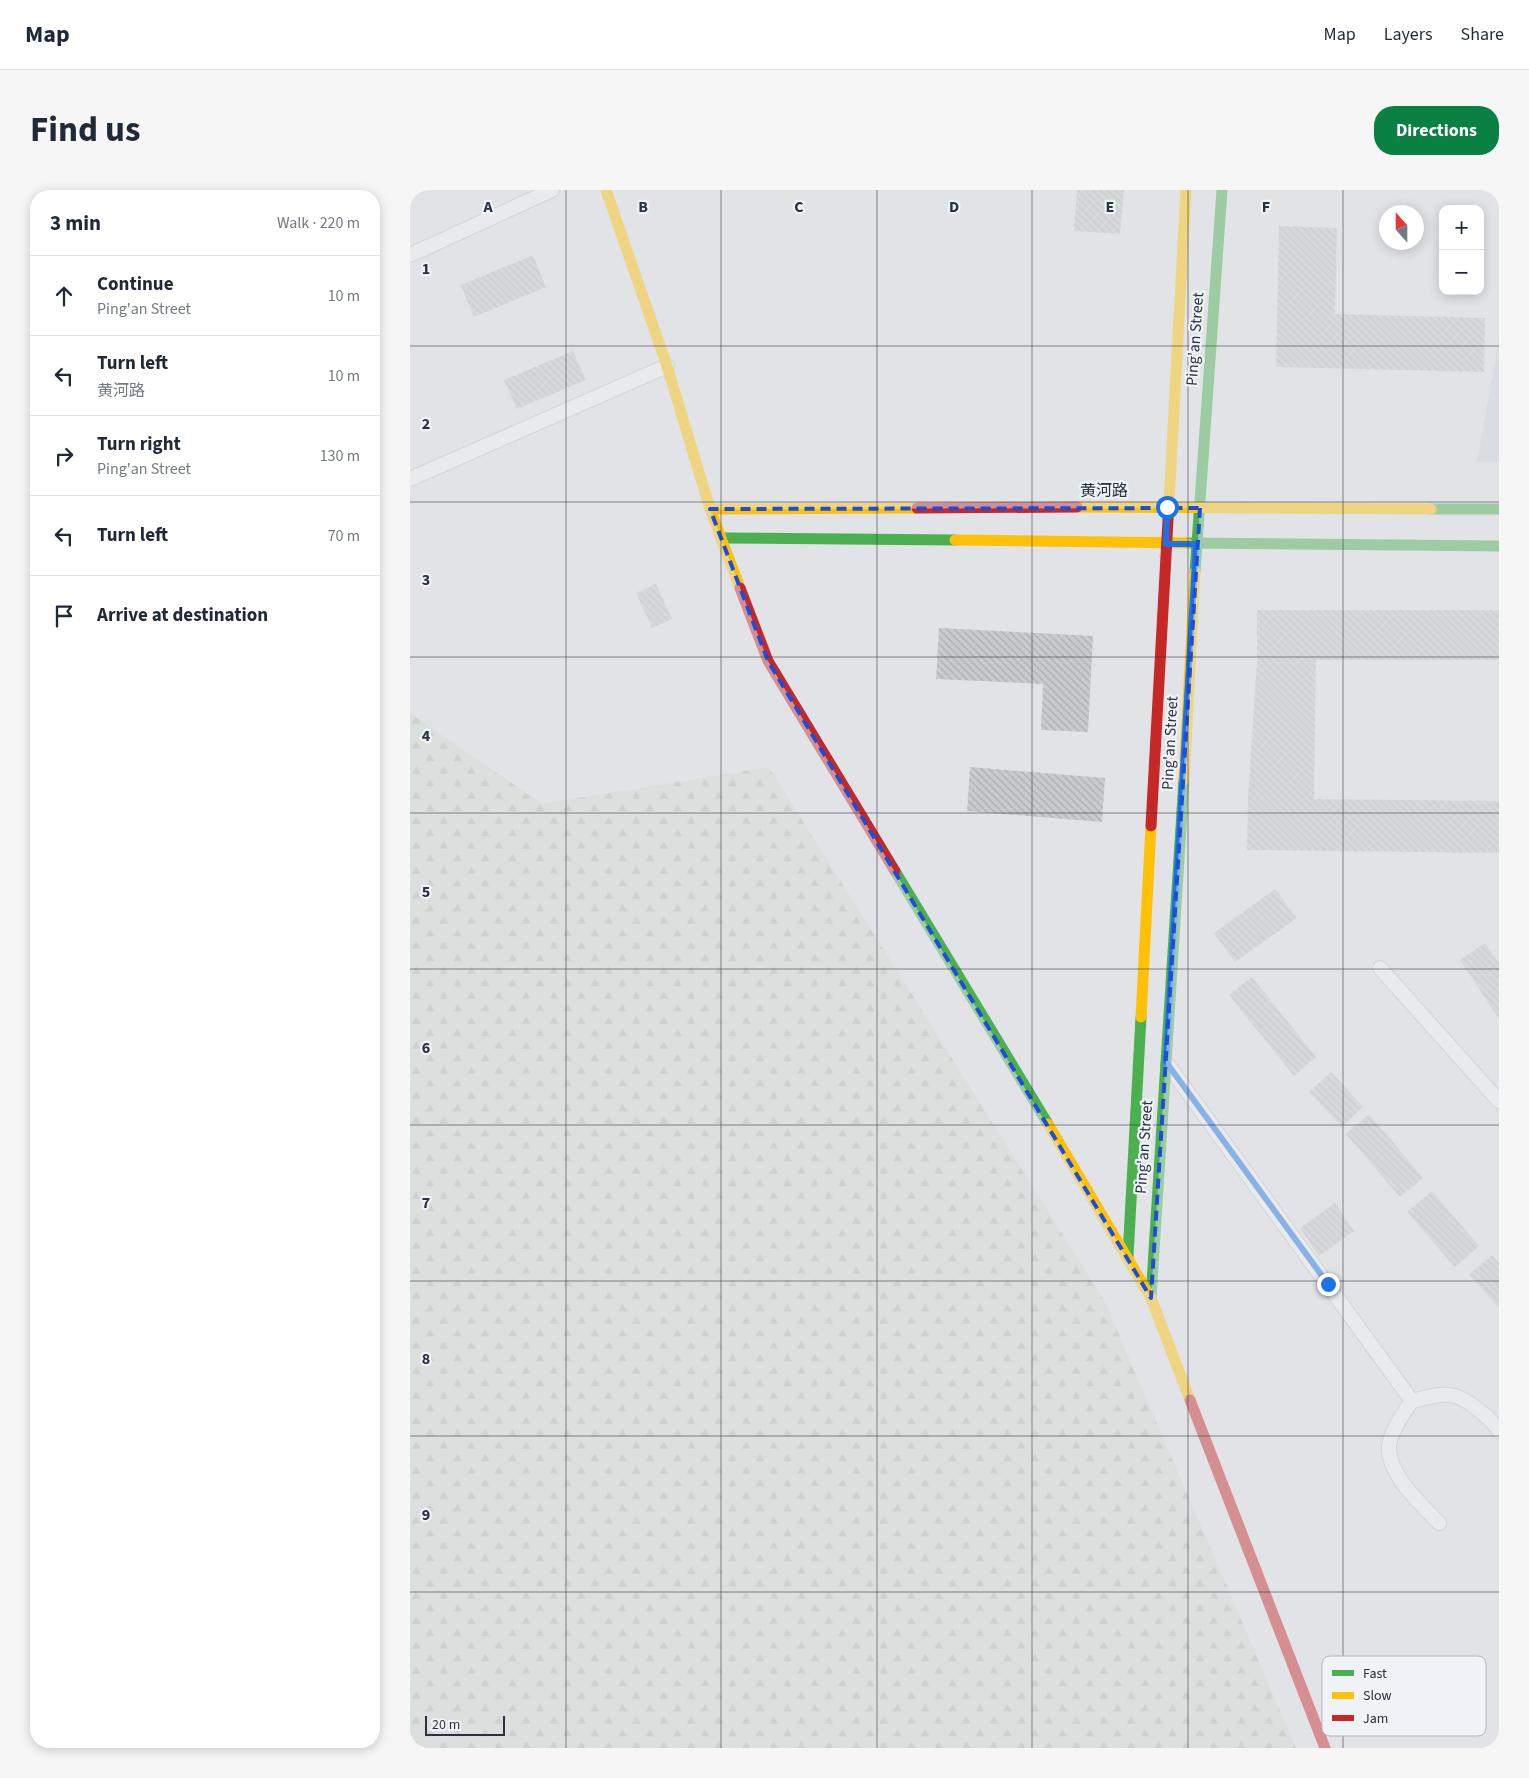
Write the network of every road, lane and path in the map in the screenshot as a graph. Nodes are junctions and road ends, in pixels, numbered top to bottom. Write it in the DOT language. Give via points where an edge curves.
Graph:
graph roads {
  1 [pos="552,190"];
  2 [pos="606,190"];
  3 [pos="1186,190"];
  4 [pos="1222,190"];
  5 [pos="410,255"];
  6 [pos="667,366"];
  7 [pos="410,479"];
  8 [pos="1167,507"];
  9 [pos="1200,508"];
  10 [pos="710,509"];
  11 [pos="1499,509"];
  12 [pos="722,538"];
  13 [pos="1166,544"];
  14 [pos="1196,544"];
  15 [pos="1499,546"];
  16 [pos="1380,968"];
  17 [pos="1166,1062"];
  18 [pos="1499,1101"];
  19 [pos="1128,1256"];
  20 [pos="1151,1298"];
  21 [pos="1412,1401"];
  22 [pos="1499,1431"];
  23 [pos="1439,1524"];
  24 [pos="1325,1748"];
  1 -- 5 [label="lane"];
  2 -- 6 [label="main road"];
  3 -- 8 [label="main road, Ping'an Street"];
  4 -- 9 [label="main road, Ping'an Street"];
  6 -- 7 [label="lane"];
  6 -- 10 [label="main road"];
  8 -- 9 [label="main road, 黄河路"];
  8 -- 10 [label="main road, 黄河路"];
  8 -- 13 [label="main road, Ping'an Street"];
  9 -- 11 [label="main road, 黄河路"];
  9 -- 14 [label="main road, Ping'an Street"];
  10 -- 12 [label="main road"];
  12 -- 13 [label="main road"];
  12 -- 19 [label="main road" via="768,661"];
  13 -- 14 [label="main road"];
  13 -- 19 [label="main road, Ping'an Street"];
  14 -- 15 [label="main road"];
  14 -- 17 [label="main road, Ping'an Street"];
  16 -- 18 [label="lane"];
  17 -- 20 [label="main road, Ping'an Street"];
  17 -- 21 [label="lane"];
  19 -- 20 [label="main road"];
  20 -- 24 [label="main road"];
  21 -- 22 [label="lane" via="1438,1394 1464,1397 1495,1423"];
  21 -- 23 [label="lane" via="1399,1419 1389,1447 1395,1470 1405,1486"];
}
